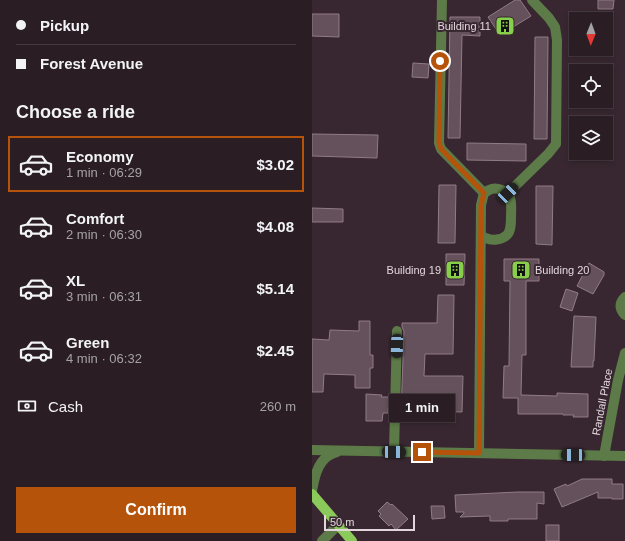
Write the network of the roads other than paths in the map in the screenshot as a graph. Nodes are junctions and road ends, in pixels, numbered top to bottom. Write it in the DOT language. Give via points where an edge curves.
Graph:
graph roads {
  1 [pos="442,0"];
  2 [pos="532,0"];
  3 [pos="484,193"];
  4 [pos="508,193"];
  5 [pos="481,235"];
  6 [pos="625,297"];
  7 [pos="625,315"];
  8 [pos="397,331"];
  9 [pos="625,353"];
  10 [pos="312,450"];
  11 [pos="341,451"];
  12 [pos="394,452"];
  13 [pos="479,453"];
  14 [pos="604,456"];
  15 [pos="624,456"];
  16 [pos="314,498"];
  17 [pos="338,525"];
  18 [pos="322,541"];
  19 [pos="352,541"];
  1 -- 3 [label="street" via="439,143 441,149"];
  2 -- 4 [label="street" via="555,28 556,144"];
  3 -- 4 [label="street" via="496,189"];
  3 -- 5 [label="street" via="481,205"];
  4 -- 5 [label="street" via="511,205 510,229 507,235 494,240"];
  5 -- 13 [label="street"];
  6 -- 7 [label="street" via="620,304"];
  8 -- 12 [label="street"];
  9 -- 14 [label="street, Randall Place"];
  10 -- 11 [label="street"];
  11 -- 12 [label="street"];
  11 -- 16 [label="street" via="327,456 320,464 315,477"];
  12 -- 13 [label="street"];
  13 -- 14 [label="street"];
  14 -- 15 [label="street"];
  16 -- 17 [label="main road"];
  17 -- 18 [label="street"];
  17 -- 19 [label="main road"];
}
